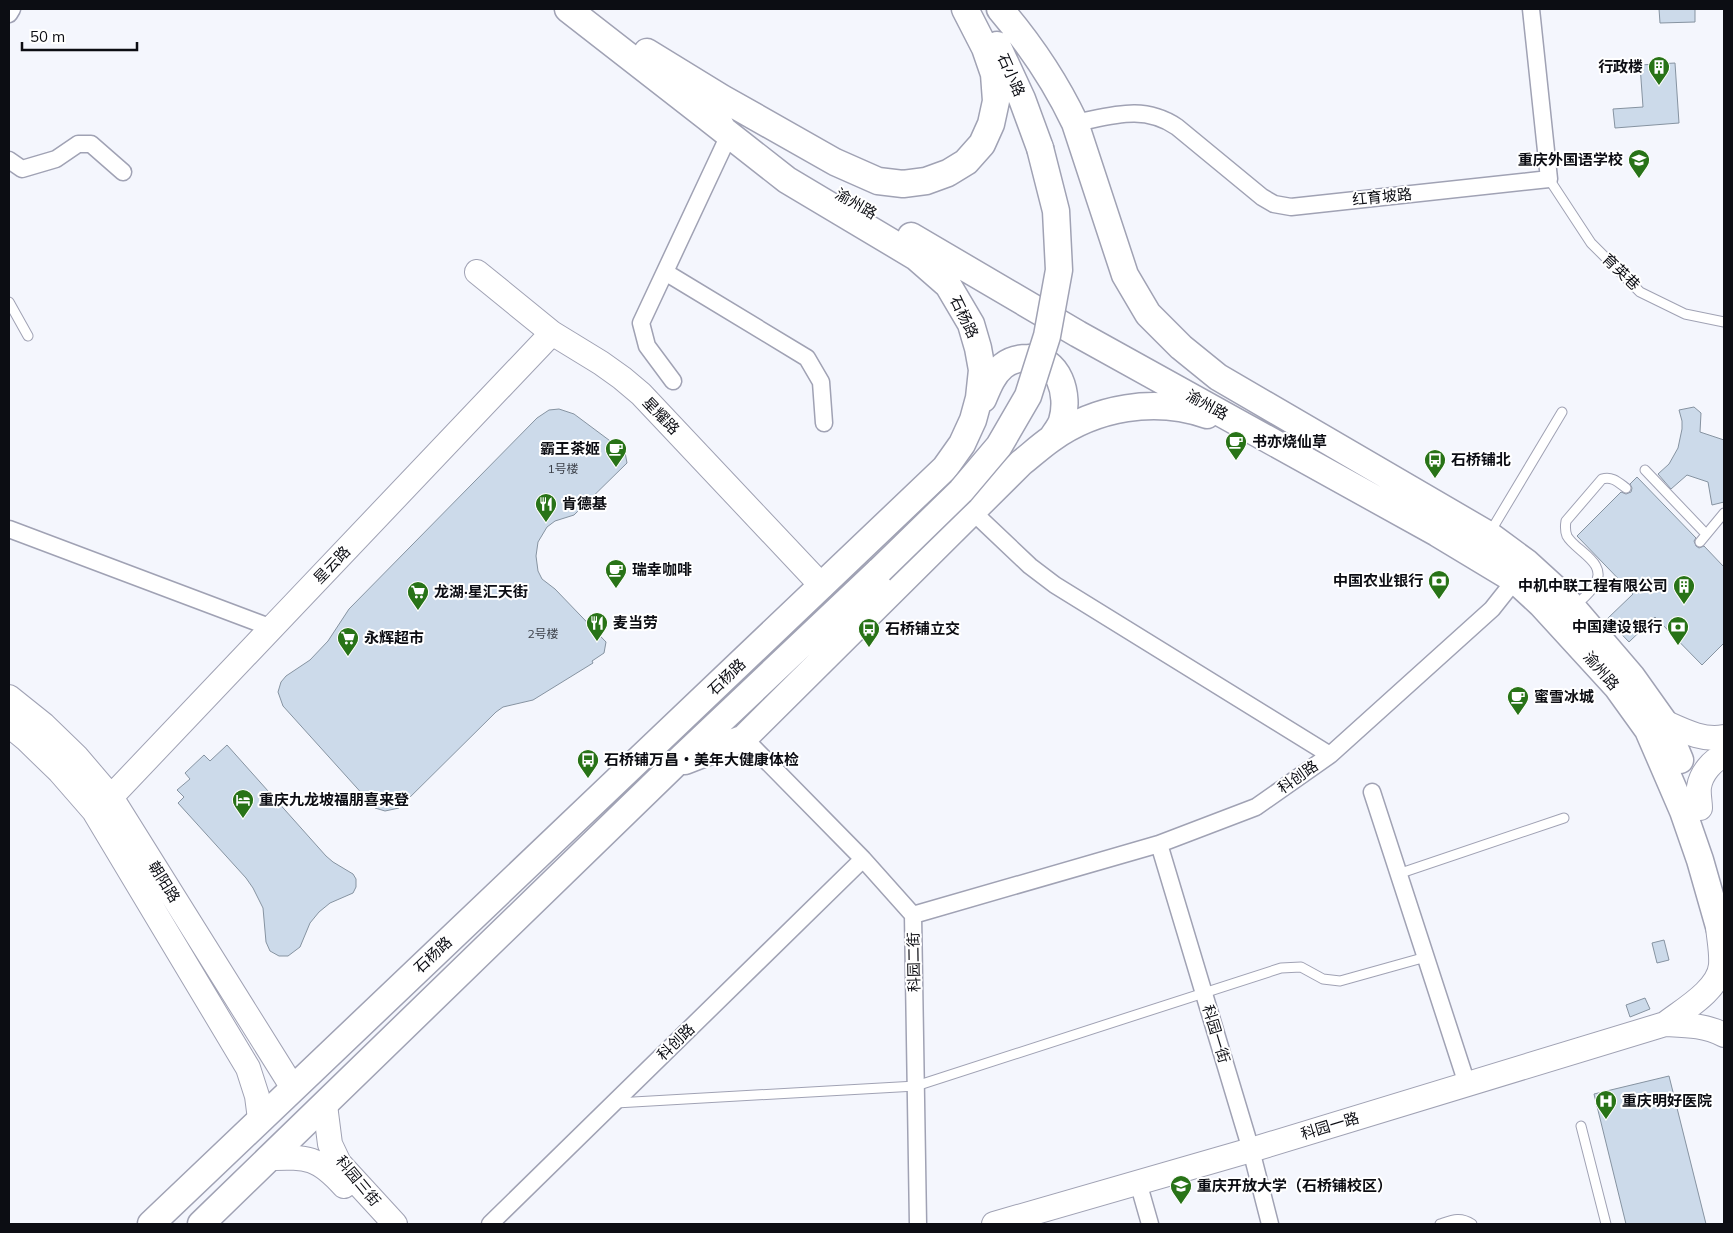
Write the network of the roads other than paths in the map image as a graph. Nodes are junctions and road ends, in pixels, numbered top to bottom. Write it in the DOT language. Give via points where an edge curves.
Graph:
graph roads {
  1 [pos="12,9"];
  2 [pos="568,9"];
  3 [pos="576,9"];
  4 [pos="965,9"];
  5 [pos="970,9"];
  6 [pos="1000,9"];
  7 [pos="1530,9"];
  8 [pos="9,14"];
  9 [pos="708,118"];
  10 [pos="1075,123"];
  11 [pos="729,135"];
  12 [pos="9,160"];
  13 [pos="123,172"];
  14 [pos="1549,179"];
  15 [pos="477,272"];
  16 [pos="665,272"];
  17 [pos="9,302"];
  18 [pos="1724,322"];
  19 [pos="552,333"];
  20 [pos="28,336"];
  21 [pos="673,381"];
  22 [pos="1562,412"];
  23 [pos="973,420"];
  24 [pos="824,423"];
  25 [pos="1250,430"];
  26 [pos="1052,438"];
  27 [pos="1645,470"];
  28 [pos="1626,488"];
  29 [pos="973,512"];
  30 [pos="1724,513"];
  31 [pos="9,529"];
  32 [pos="1706,534"];
  33 [pos="1489,535"];
  34 [pos="1700,542"];
  35 [pos="880,570"];
  36 [pos="1515,580"];
  37 [pos="822,586"];
  38 [pos="1573,608"];
  39 [pos="272,628"];
  40 [pos="9,697"];
  41 [pos="1664,722"];
  42 [pos="9,725"];
  43 [pos="744,738"];
  44 [pos="1722,747"];
  45 [pos="1330,755"];
  46 [pos="674,765"];
  47 [pos="1372,792"];
  48 [pos="111,797"];
  49 [pos="1700,808"];
  50 [pos="1564,818"];
  51 [pos="1158,844"];
  52 [pos="863,859"];
  53 [pos="1398,874"];
  54 [pos="1724,880"];
  55 [pos="1716,914"];
  56 [pos="914,915"];
  57 [pos="1724,944"];
  58 [pos="1426,957"];
  59 [pos="1204,993"];
  60 [pos="236,999"];
  61 [pos="213,1012"];
  62 [pos="1665,1024"];
  63 [pos="1724,1035"];
  64 [pos="1467,1084"];
  65 [pos="916,1086"];
  66 [pos="293,1088"];
  67 [pos="614,1103"];
  68 [pos="324,1105"];
  69 [pos="260,1119"];
  70 [pos="1581,1126"];
  71 [pos="1252,1150"];
  72 [pos="268,1158"];
  73 [pos="1138,1182"];
  74 [pos="151,1224"];
  75 [pos="201,1224"];
  76 [pos="378,1224"];
  77 [pos="395,1224"];
  78 [pos="490,1224"];
  79 [pos="918,1224"];
  80 [pos="994,1224"];
  81 [pos="1150,1224"];
  82 [pos="1270,1224"];
  83 [pos="1440,1224"];
  84 [pos="1472,1224"];
  85 [pos="1606,1224"];
  1 -- 8 [label="street"];
  2 -- 9 [label="main road, 渝州路"];
  3 -- 4 [label="main road" via="835,162 878,181 904,184 926,181 966,162 982,144 991,124 996,101 994,74"];
  5 -- 35 [label="main road, 石小路, bridge" via="998,46 1040,148 1056,211 1059,270 1047,336 1028,396 999,446 961,490"];
  6 -- 10 [label="main road, 渝州路" via="1041,61"];
  7 -- 14 [label="street"];
  9 -- 11 [label="main road, 石杨路"];
  9 -- 25 [label="main road, 渝州路" via="1078,334"];
  10 -- 14 [label="street, 红育坡路" via="1133,113 1165,118 1262,197 1274,204 1291,207"];
  10 -- 33 [label="main road, 渝州路" via="1125,275 1148,314 1181,347 1218,377"];
  11 -- 16 [label="street"];
  11 -- 23 [label="main road, 石杨路" via="786,180 916,257 948,285 970,324 978,348 982,370 980,398"];
  12 -- 13 [label="street" via="22,169 56,159 78,144 91,144"];
  14 -- 18 [label="lane, 育英巷" via="1591,243 1640,292 1685,314"];
  15 -- 19 [label="street, 星耀路"];
  16 -- 21 [label="street" via="642,323 647,346"];
  16 -- 24 [label="street" via="808,358 821,382"];
  17 -- 20 [label="lane"];
  19 -- 37 [label="street, 星耀路" via="601,363 641,394"];
  19 -- 39 [label="street, 星云路"];
  22 -- 33 [label="lane"];
  23 -- 26 [label="main road" via="999,370 1011,361 1033,358 1053,367 1063,388 1064,412"];
  23 -- 37 [label="main road, 石杨路" via="962,444 945,468"];
  25 -- 26 [label="main road" via="1189,409 1148,405 1112,410 1080,422"];
  25 -- 36 [label="main road, 渝州路"];
  26 -- 29 [label="main road" via="1021,463"];
  27 -- 32 [label="lane"];
  28 -- 38 [label="lane" via="1613,478 1602,479 1566,521 1568,538 1592,560 1597,578 1595,585"];
  29 -- 43 [label="main road"];
  29 -- 45 [label="street, 科创路" via="1055,585"];
  30 -- 32 [label="lane"];
  31 -- 39 [label="street"];
  32 -- 34 [label="lane"];
  33 -- 38 [label="main road, 渝州路" via="1527,563"];
  35 -- 46 [label="main road, 石杨路"];
  36 -- 45 [label="street" via="1492,609"];
  36 -- 55 [label="main road, 渝州路" via="1617,688 1648,730 1683,811"];
  37 -- 66 [label="main road, 石杨路"];
  38 -- 41 [label="main road, 渝州路" via="1632,676"];
  39 -- 48 [label="street, 星云路"];
  40 -- 48 [label="street, 朝阳路" via="76,756"];
  41 -- 44 [label="street"];
  41 -- 49 [label="main road, 渝州路"];
  42 -- 61 [label="street, 朝阳路" via="60,772 94,811"];
  43 -- 46 [label="main road"];
  43 -- 52 [label="street, 科园二街"];
  44 -- 49 [label="street" via="1699,787"];
  45 -- 51 [label="street, 科创路" via="1256,807"];
  46 -- 68 [label="main road, 石杨路"];
  47 -- 53 [label="street"];
  48 -- 60 [label="street, 朝阳路"];
  49 -- 54 [label="main road, 渝州路"];
  50 -- 53 [label="lane"];
  51 -- 56 [label="street, 科创路"];
  51 -- 59 [label="street, 科园一街"];
  52 -- 56 [label="street, 科园二街"];
  52 -- 67 [label="street, 科创路"];
  53 -- 58 [label="street"];
  55 -- 57 [label="main road, 渝州路"];
  55 -- 62 [label="street" via="1721,967 1716,981 1703,996"];
  56 -- 65 [label="street, 科园二街"];
  58 -- 59 [label="lane" via="1340,981 1323,979 1302,967 1282,968"];
  58 -- 64 [label="street"];
  59 -- 65 [label="lane"];
  59 -- 71 [label="street, 科园一街"];
  60 -- 61 [label="street" via="237,1009 231,1016 222,1018"];
  60 -- 66 [label="street, 朝阳路"];
  61 -- 69 [label="street, 朝阳路" via="248,1068"];
  62 -- 63 [label="street" via="1698,1026"];
  62 -- 64 [label="street, 科园一路"];
  64 -- 71 [label="street, 科园一路"];
  65 -- 67 [label="lane"];
  65 -- 79 [label="street, 科园二街"];
  66 -- 69 [label="main road, 石杨路"];
  67 -- 78 [label="street, 科创路"];
  68 -- 72 [label="main road, 石杨路"];
  68 -- 77 [label="street, 科园三街" via="330,1144 340,1163"];
  69 -- 74 [label="main road, 石杨路"];
  70 -- 85 [label="lane"];
  71 -- 73 [label="street, 科园一路"];
  71 -- 82 [label="street, 科园一街"];
  72 -- 75 [label="main road, 石杨路"];
  72 -- 76 [label="street, 科园三街" via="299,1157 321,1164"];
  73 -- 80 [label="street, 科园一路"];
  73 -- 81 [label="street"];
  83 -- 84 [label="lane" via="1457,1219"];
}
